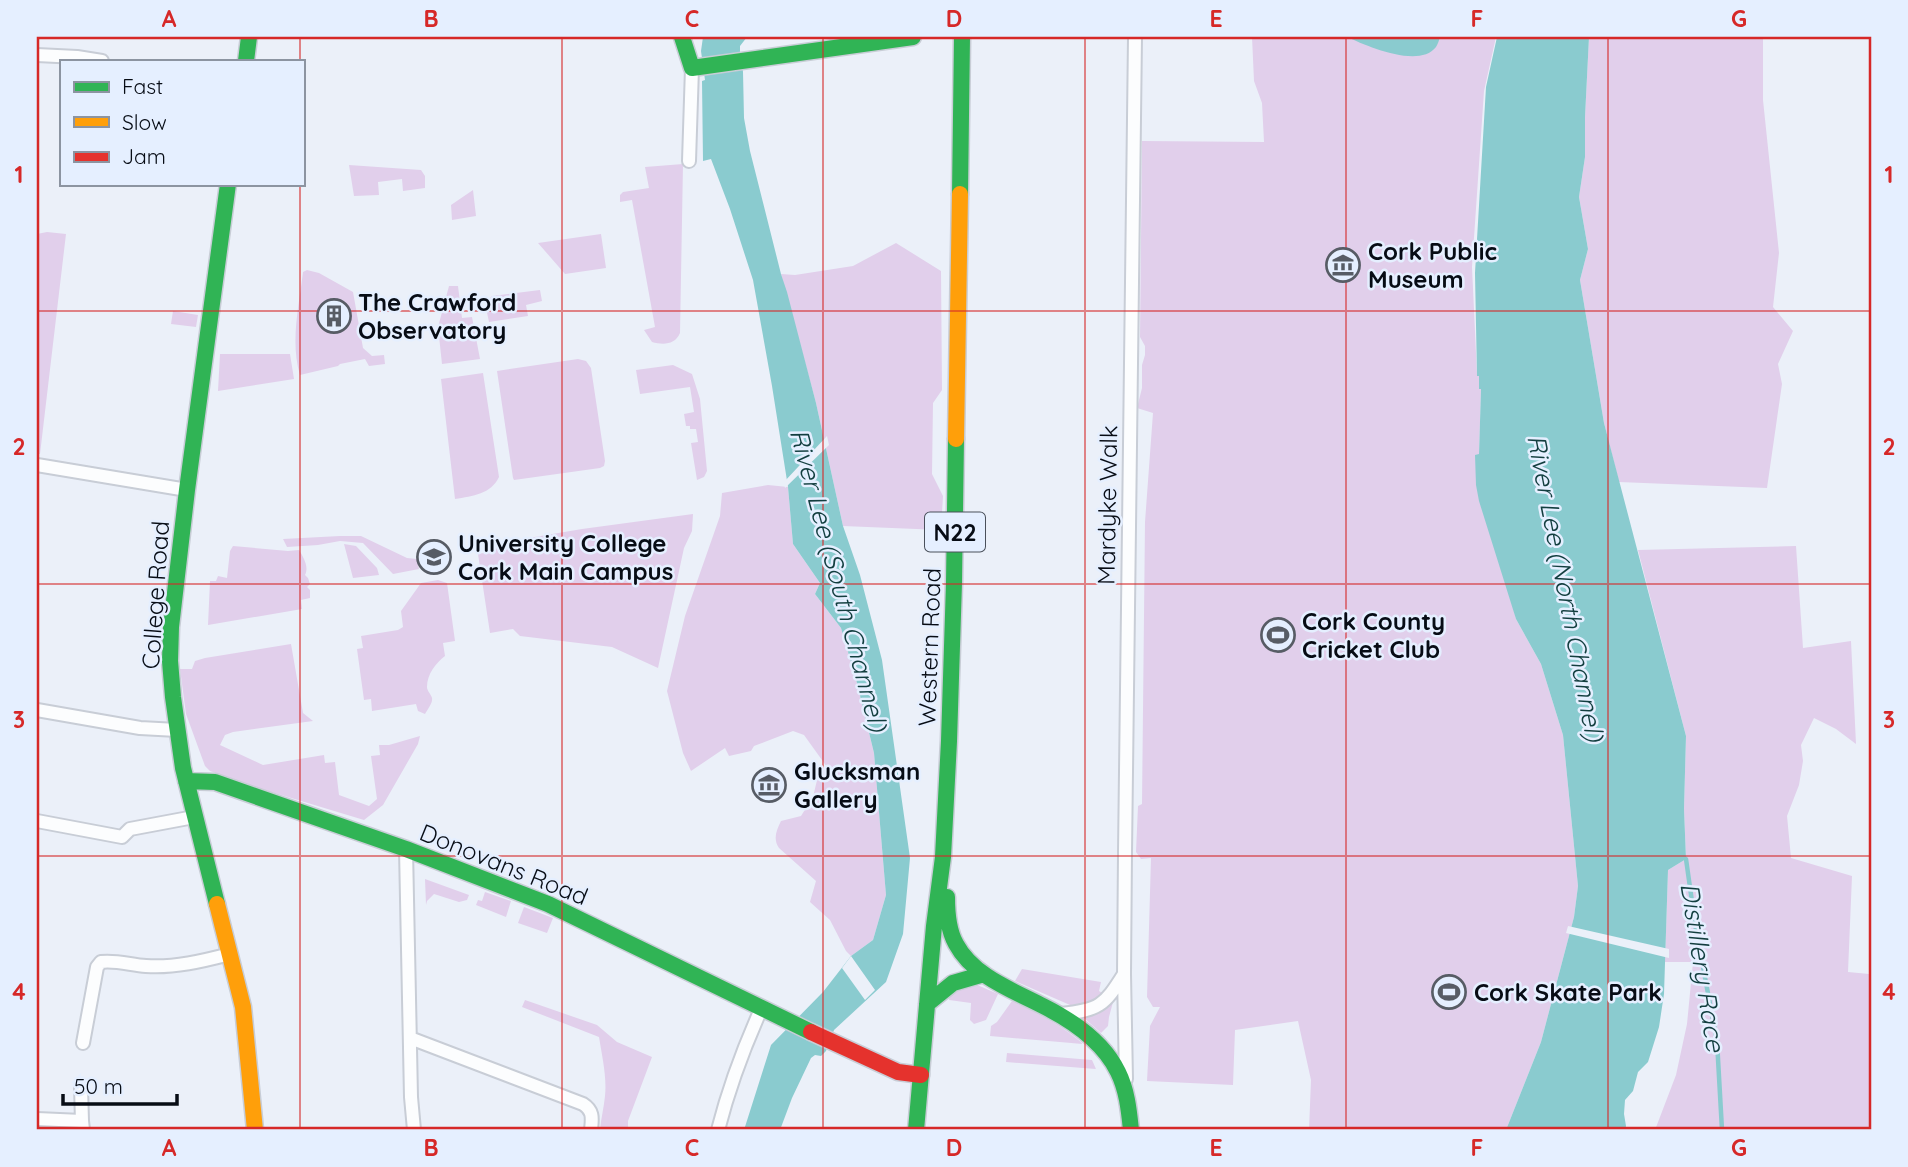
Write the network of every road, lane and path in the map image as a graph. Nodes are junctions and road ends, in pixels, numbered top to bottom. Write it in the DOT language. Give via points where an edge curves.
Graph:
graph roads {
  1 [pos="248,37"];
  2 [pos="682,37"];
  3 [pos="913,37"];
  4 [pos="962,37"];
  5 [pos="1135,37"];
  6 [pos="870,40"];
  7 [pos="37,55"];
  8 [pos="96,60"];
  9 [pos="246,60"];
  10 [pos="698,67"];
  11 [pos="689,161"];
  12 [pos="228,186"];
  13 [pos="37,465"];
  14 [pos="187,490"];
  15 [pos="37,710"];
  16 [pos="177,730"];
  17 [pos="186,781"];
  18 [pos="194,817"];
  19 [pos="37,821"];
  20 [pos="406,849"];
  21 [pos="943,857"];
  22 [pos="230,954"];
  23 [pos="984,974"];
  24 [pos="1124,974"];
  25 [pos="927,1004"];
  26 [pos="762,1007"];
  27 [pos="1061,1014"];
  28 [pos="410,1038"];
  29 [pos="83,1042"];
  30 [pos="921,1075"];
  31 [pos="81,1087"];
  32 [pos="1126,1098"];
  33 [pos="37,1119"];
  34 [pos="82,1126"];
  35 [pos="255,1130"];
  36 [pos="414,1130"];
  37 [pos="591,1130"];
  38 [pos="719,1130"];
  39 [pos="916,1130"];
  40 [pos="1130,1130"];
  1 -- 9 [label="main road"];
  2 -- 10 [label="main road"];
  3 -- 6 [label="main road"];
  4 -- 21 [label="main road, Western Road / N22" via="954,585"];
  5 -- 24 [label="street, Mardyke Walk"];
  6 -- 10 [label="main road"];
  7 -- 8 [label="street"];
  10 -- 11 [label="street"];
  12 -- 14 [label="main road, College Road"];
  13 -- 14 [label="street"];
  14 -- 16 [label="main road, College Road" via="170,643"];
  15 -- 16 [label="street"];
  16 -- 17 [label="main road, College Road"];
  17 -- 18 [label="main road, College Road"];
  17 -- 20 [label="main road, Donovans Road" via="215,782"];
  18 -- 19 [label="street" via="130,830 122,837"];
  18 -- 22 [label="main road, College Road"];
  20 -- 26 [label="main road, Donovans Road" via="568,912"];
  20 -- 28 [label="street"];
  21 -- 23 [label="main road, N22" via="954,941"];
  21 -- 25 [label="main road, Western Road / N22"];
  22 -- 29 [label="street" via="175,966 101,962"];
  22 -- 35 [label="main road, College Road" via="247,1030"];
  23 -- 25 [label="main road" via="958,978"];
  23 -- 27 [label="main road, Mardyke Walk / N22"];
  24 -- 27 [label="street" via="1102,1003 1086,1011"];
  24 -- 32 [label="street, Mardyke Walk"];
  25 -- 30 [label="main road, Western Road / N22"];
  26 -- 30 [label="main road, Donovans Road" via="898,1072"];
  26 -- 38 [label="street" via="730,1086"];
  27 -- 32 [label="main road, Mardyke Walk / N22" via="1114,1063"];
  28 -- 36 [label="street"];
  28 -- 37 [label="street" via="583,1104 590,1108"];
  30 -- 39 [label="main road, Western Road / N22"];
  31 -- 34 [label="street"];
  32 -- 40 [label="main road, Mardyke Walk / N22"];
  33 -- 34 [label="street"];
}
